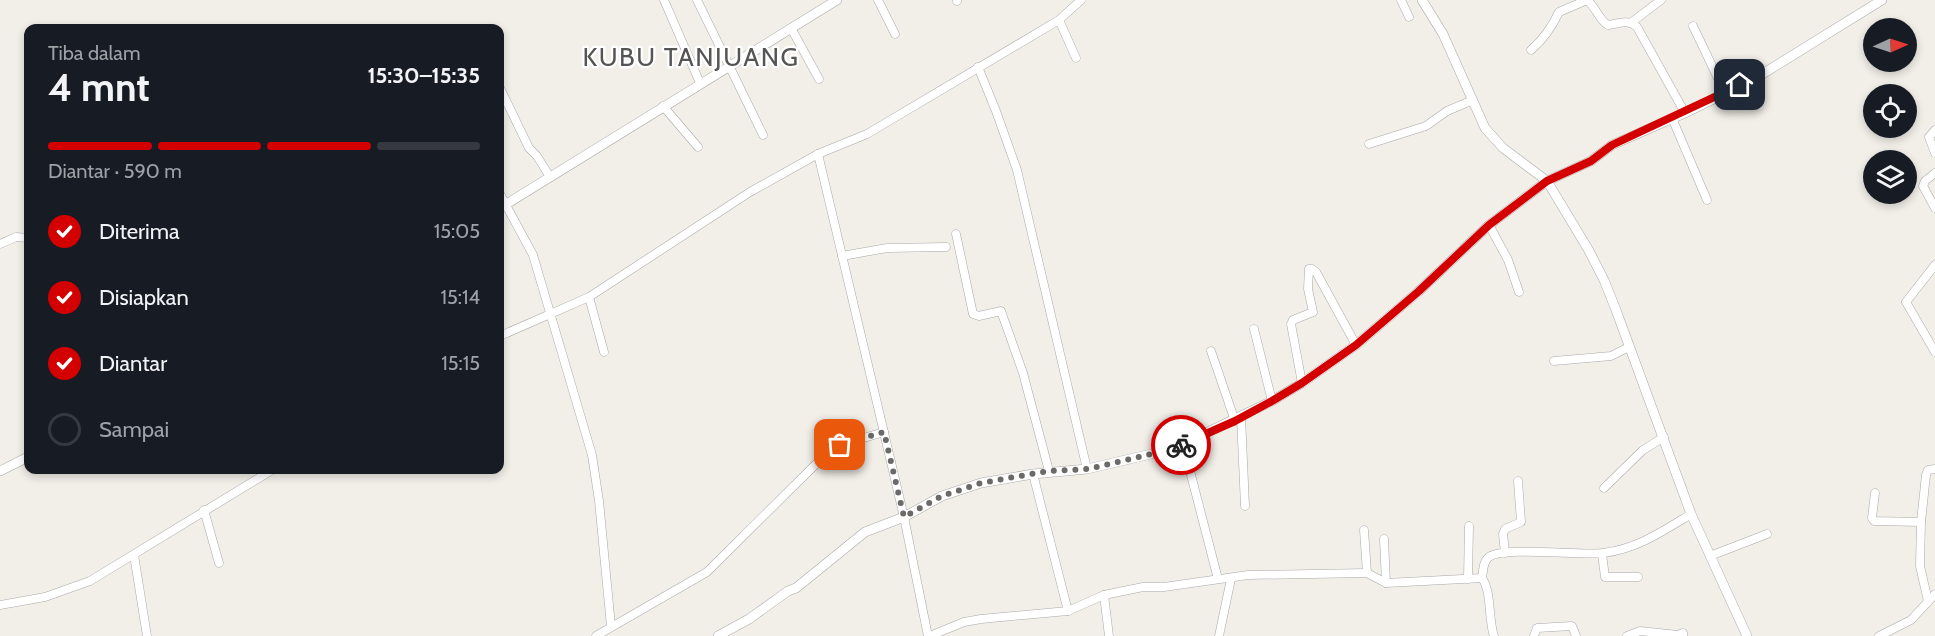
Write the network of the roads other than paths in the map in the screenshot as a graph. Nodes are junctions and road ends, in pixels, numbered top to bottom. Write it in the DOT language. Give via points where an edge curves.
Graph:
graph roads {
  1 [pos="664,0"];
  2 [pos="697,0"];
  3 [pos="837,0"];
  4 [pos="878,0"];
  5 [pos="1081,0"];
  6 [pos="1401,0"];
  7 [pos="1422,0"];
  8 [pos="1661,0"];
  9 [pos="1876,1"];
  10 [pos="1409,17"];
  11 [pos="1059,20"];
  12 [pos="1632,22"];
  13 [pos="1693,26"];
  14 [pos="791,28"];
  15 [pos="895,34"];
  16 [pos="1531,50"];
  17 [pos="1076,58"];
  18 [pos="729,65"];
  19 [pos="978,67"];
  20 [pos="819,79"];
  21 [pos="700,83"];
  22 [pos="1725,93"];
  23 [pos="1473,100"];
  24 [pos="504,105"];
  25 [pos="663,106"];
  26 [pos="1685,112"];
  27 [pos="1671,118"];
  28 [pos="1935,130"];
  29 [pos="763,135"];
  30 [pos="1369,144"];
  31 [pos="698,147"];
  32 [pos="1935,153"];
  33 [pos="818,154"];
  34 [pos="1935,173"];
  35 [pos="550,177"];
  36 [pos="1547,181"];
  37 [pos="1707,200"];
  38 [pos="504,206"];
  39 [pos="1935,208"];
  40 [pos="504,209"];
  41 [pos="1489,225"];
  42 [pos="956,234"];
  43 [pos="24,238"];
  44 [pos="0,244"];
  45 [pos="946,248"];
  46 [pos="842,256"];
  47 [pos="1935,265"];
  48 [pos="1519,292"];
  49 [pos="589,297"];
  50 [pos="550,315"];
  51 [pos="1254,329"];
  52 [pos="504,334"];
  53 [pos="1356,345"];
  54 [pos="1629,347"];
  55 [pos="1211,351"];
  56 [pos="604,352"];
  57 [pos="1935,352"];
  58 [pos="1554,361"];
  59 [pos="1302,383"];
  60 [pos="1272,401"];
  61 [pos="1238,419"];
  62 [pos="884,432"];
  63 [pos="1664,437"];
  64 [pos="1183,444"];
  65 [pos="24,459"];
  66 [pos="1088,469"];
  67 [pos="1935,469"];
  68 [pos="0,471"];
  69 [pos="1048,471"];
  70 [pos="265,474"];
  71 [pos="1033,474"];
  72 [pos="1518,481"];
  73 [pos="1604,488"];
  74 [pos="1875,493"];
  75 [pos="1245,506"];
  76 [pos="204,510"];
  77 [pos="1691,514"];
  78 [pos="904,517"];
  79 [pos="1921,522"];
  80 [pos="1469,526"];
  81 [pos="1364,530"];
  82 [pos="1767,534"];
  83 [pos="1384,539"];
  84 [pos="1505,553"];
  85 [pos="1602,554"];
  86 [pos="134,555"];
  87 [pos="1710,556"];
  88 [pos="219,562"];
  89 [pos="1367,573"];
  90 [pos="1638,577"];
  91 [pos="1482,578"];
  92 [pos="1218,579"];
  93 [pos="1231,579"];
  94 [pos="1468,579"];
  95 [pos="1386,583"];
  96 [pos="1935,594"];
  97 [pos="1104,595"];
  98 [pos="1928,601"];
  99 [pos="0,605"];
  100 [pos="1068,610"];
  101 [pos="611,626"];
  102 [pos="722,635"];
  103 [pos="147,636"];
  104 [pos="596,636"];
  105 [pos="929,636"];
  106 [pos="1109,636"];
  107 [pos="1219,636"];
  108 [pos="1494,636"];
  109 [pos="1534,636"];
  110 [pos="1576,636"];
  111 [pos="1627,636"];
  112 [pos="1683,636"];
  113 [pos="1747,636"];
  114 [pos="1879,636"];
  1 -- 21 [label="street"];
  2 -- 18 [label="street"];
  3 -- 14 [label="street"];
  4 -- 15 [label="street"];
  5 -- 11 [label="street"];
  6 -- 10 [label="street"];
  7 -- 23 [label="street" via="1443,34"];
  8 -- 12 [label="street"];
  9 -- 22 [label="street" via="1799,52"];
  11 -- 17 [label="street"];
  11 -- 19 [label="street"];
  12 -- 16 [label="street" via="1608,25 1587,0 1558,12"];
  12 -- 26 [label="street"];
  13 -- 22 [label="street"];
  14 -- 18 [label="street"];
  14 -- 20 [label="street"];
  18 -- 21 [label="street"];
  18 -- 29 [label="street"];
  19 -- 33 [label="street" via="867,134"];
  19 -- 66 [label="street" via="1017,170"];
  21 -- 25 [label="street"];
  22 -- 26 [label="street"];
  23 -- 30 [label="street" via="1426,126"];
  23 -- 36 [label="street" via="1493,138"];
  24 -- 35 [label="street"];
  25 -- 31 [label="street"];
  25 -- 35 [label="street"];
  26 -- 27 [label="street"];
  27 -- 36 [label="street"];
  27 -- 37 [label="street"];
  28 -- 32 [label="street" via="1929,137"];
  33 -- 46 [label="street"];
  33 -- 49 [label="street" via="750,192"];
  34 -- 39 [label="street" via="1923,186"];
  35 -- 38 [label="street"];
  36 -- 41 [label="street"];
  36 -- 54 [label="street" via="1604,280"];
  40 -- 50 [label="street" via="533,255"];
  41 -- 48 [label="street" via="1508,260"];
  41 -- 53 [label="street"];
  42 -- 69 [label="street" via="973,314 1001,310 1023,373"];
  43 -- 44 [label="street"];
  45 -- 46 [label="street" via="887,248"];
  46 -- 62 [label="street"];
  47 -- 57 [label="street" via="1906,302"];
  49 -- 50 [label="street"];
  49 -- 56 [label="street"];
  50 -- 52 [label="street"];
  50 -- 101 [label="street" via="592,455"];
  51 -- 60 [label="street"];
  53 -- 59 [label="street"];
  53 -- 59 [label="street" via="1316,272 1309,269 1313,312 1291,324"];
  54 -- 58 [label="street" via="1611,356"];
  54 -- 63 [label="street"];
  55 -- 61 [label="street"];
  59 -- 60 [label="street"];
  60 -- 61 [label="street"];
  61 -- 64 [label="street"];
  61 -- 75 [label="street"];
  62 -- 78 [label="street"];
  62 -- 101 [label="street" via="828,452 707,572"];
  63 -- 73 [label="street" via="1643,450"];
  63 -- 77 [label="street"];
  64 -- 66 [label="street"];
  64 -- 92 [label="street"];
  65 -- 68 [label="street"];
  66 -- 69 [label="street"];
  67 -- 79 [label="street" via="1928,470 1926,475"];
  69 -- 71 [label="street"];
  70 -- 76 [label="street"];
  71 -- 78 [label="street" via="981,483 942,496"];
  71 -- 100 [label="street"];
  72 -- 84 [label="street" via="1521,522 1503,534"];
  74 -- 79 [label="street" via="1874,521"];
  76 -- 86 [label="street"];
  76 -- 88 [label="street"];
  77 -- 85 [label="street" via="1642,543"];
  77 -- 87 [label="street"];
  78 -- 102 [label="street" via="865,532 796,588"];
  78 -- 105 [label="street"];
  79 -- 98 [label="street" via="1920,566"];
  80 -- 94 [label="street"];
  81 -- 89 [label="street"];
  82 -- 87 [label="street"];
  83 -- 95 [label="street"];
  84 -- 85 [label="street"];
  84 -- 91 [label="street" via="1489,557"];
  85 -- 90 [label="street" via="1605,577"];
  86 -- 99 [label="street" via="75,588"];
  86 -- 103 [label="street"];
  87 -- 113 [label="street"];
  89 -- 93 [label="street" via="1248,575"];
  89 -- 95 [label="street"];
  91 -- 94 [label="street"];
  91 -- 108 [label="street" via="1487,585"];
  92 -- 93 [label="street"];
  92 -- 97 [label="street"];
  93 -- 107 [label="street"];
  94 -- 95 [label="street"];
  96 -- 98 [label="street"];
  97 -- 100 [label="street"];
  97 -- 106 [label="street"];
  98 -- 114 [label="street" via="1911,620"];
  100 -- 105 [label="street" via="964,622"];
  101 -- 104 [label="street"];
  109 -- 110 [label="street" via="1537,628 1572,626"];
  111 -- 112 [label="street" via="1640,631"];
}
